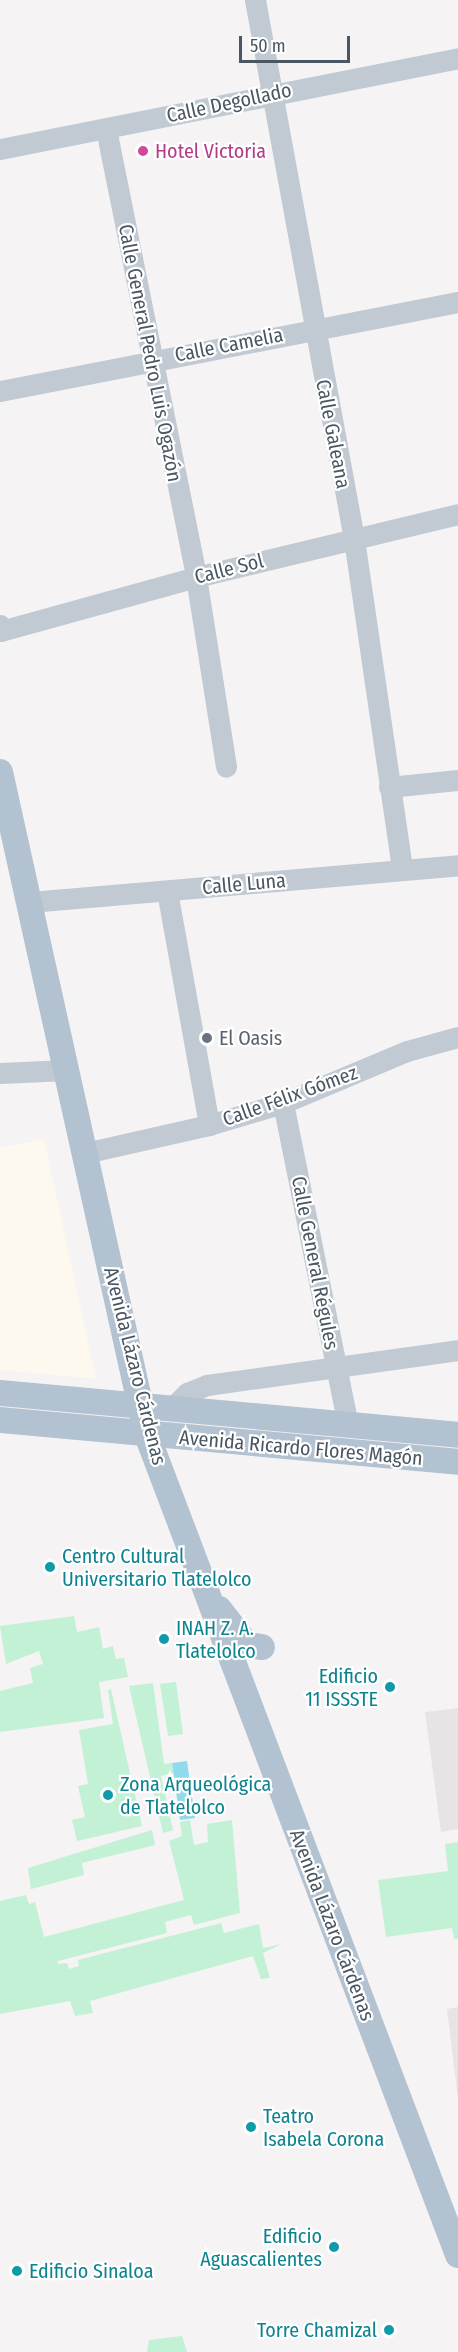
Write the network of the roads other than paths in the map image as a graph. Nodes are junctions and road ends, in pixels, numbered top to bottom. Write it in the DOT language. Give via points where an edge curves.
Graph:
graph roads {
  1 [pos="255,0"];
  2 [pos="458,58"];
  3 [pos="273,93"];
  4 [pos="106,129"];
  5 [pos="0,148"];
  6 [pos="458,302"];
  7 [pos="313,329"];
  8 [pos="151,361"];
  9 [pos="0,391"];
  10 [pos="458,514"];
  11 [pos="354,539"];
  12 [pos="196,577"];
  13 [pos="1,628"];
  14 [pos="226,767"];
  15 [pos="0,772"];
  16 [pos="458,780"];
  17 [pos="389,787"];
  18 [pos="6,823"];
  19 [pos="458,865"];
  20 [pos="402,870"];
  21 [pos="167,891"];
  22 [pos="30,902"];
  23 [pos="458,1037"];
  24 [pos="67,1070"];
  25 [pos="0,1073"];
  26 [pos="283,1102"];
  27 [pos="209,1125"];
  28 [pos="85,1153"];
  29 [pos="458,1350"];
  30 [pos="335,1365"];
  31 [pos="0,1393"];
  32 [pos="141,1407"];
  33 [pos="171,1409"];
  34 [pos="0,1420"];
  35 [pos="348,1424"];
  36 [pos="147,1435"];
  37 [pos="458,1435"];
  38 [pos="458,1462"];
  39 [pos="204,1590"];
  40 [pos="262,1647"];
  41 [pos="458,2255"];
  1 -- 3 [label="street, Calle Galeana"];
  2 -- 3 [label="street, Calle Degollado"];
  3 -- 4 [label="street, Calle Degollado"];
  3 -- 7 [label="street, Calle Galeana"];
  4 -- 5 [label="street, Calle Degollado"];
  4 -- 8 [label="street, Calle General Pedro Luis Ogazón"];
  6 -- 7 [label="street, Calle Camelia"];
  7 -- 8 [label="street, Calle Camelia"];
  7 -- 11 [label="street, Calle Galeana"];
  8 -- 9 [label="street, Calle Camelia"];
  8 -- 12 [label="street, Calle General Pedro Luis Ogazón"];
  10 -- 11 [label="street, Calle Sol"];
  11 -- 12 [label="street, Calle Sol"];
  11 -- 17 [label="street, Calle Galeana"];
  12 -- 13 [label="street, Calle Sol"];
  12 -- 14 [label="street, Calle General Pedro Luis Ogazón"];
  15 -- 18 [label="main road, Avenida Lázaro Cárdenas"];
  16 -- 17 [label="street"];
  17 -- 20 [label="street, Calle Galeana"];
  18 -- 22 [label="main road, Avenida Lázaro Cárdenas"];
  19 -- 20 [label="street, Calle Luna"];
  20 -- 21 [label="street, Calle Luna"];
  21 -- 22 [label="street, Calle Luna"];
  21 -- 27 [label="street"];
  22 -- 24 [label="main road, Avenida Lázaro Cárdenas"];
  23 -- 26 [label="street, Calle Félix Gómez" via="406,1051"];
  24 -- 25 [label="street"];
  24 -- 28 [label="main road, Avenida Lázaro Cárdenas"];
  26 -- 27 [label="street, Calle Félix Gómez"];
  26 -- 30 [label="street, Calle General Régules"];
  27 -- 28 [label="street, Calle Félix Gómez"];
  28 -- 32 [label="main road, Avenida Lázaro Cárdenas"];
  29 -- 30 [label="street"];
  30 -- 33 [label="street" via="207,1384 187,1393"];
  30 -- 35 [label="street, Calle General Régules"];
  31 -- 32 [label="main road, Avenida Ricardo Flores Magón"];
  32 -- 33 [label="main road, Avenida Ricardo Flores Magón"];
  32 -- 36 [label="main road, Avenida Lázaro Cárdenas"];
  33 -- 35 [label="main road, Avenida Ricardo Flores Magón"];
  34 -- 36 [label="main road, Avenida Ricardo Flores Magón"];
  35 -- 37 [label="main road, Avenida Ricardo Flores Magón"];
  36 -- 38 [label="main road, Avenida Ricardo Flores Magón"];
  36 -- 39 [label="main road, Avenida Lázaro Cárdenas"];
  39 -- 40 [label="main road" via="247,1645"];
  39 -- 41 [label="main road, Avenida Lázaro Cárdenas"];
}
